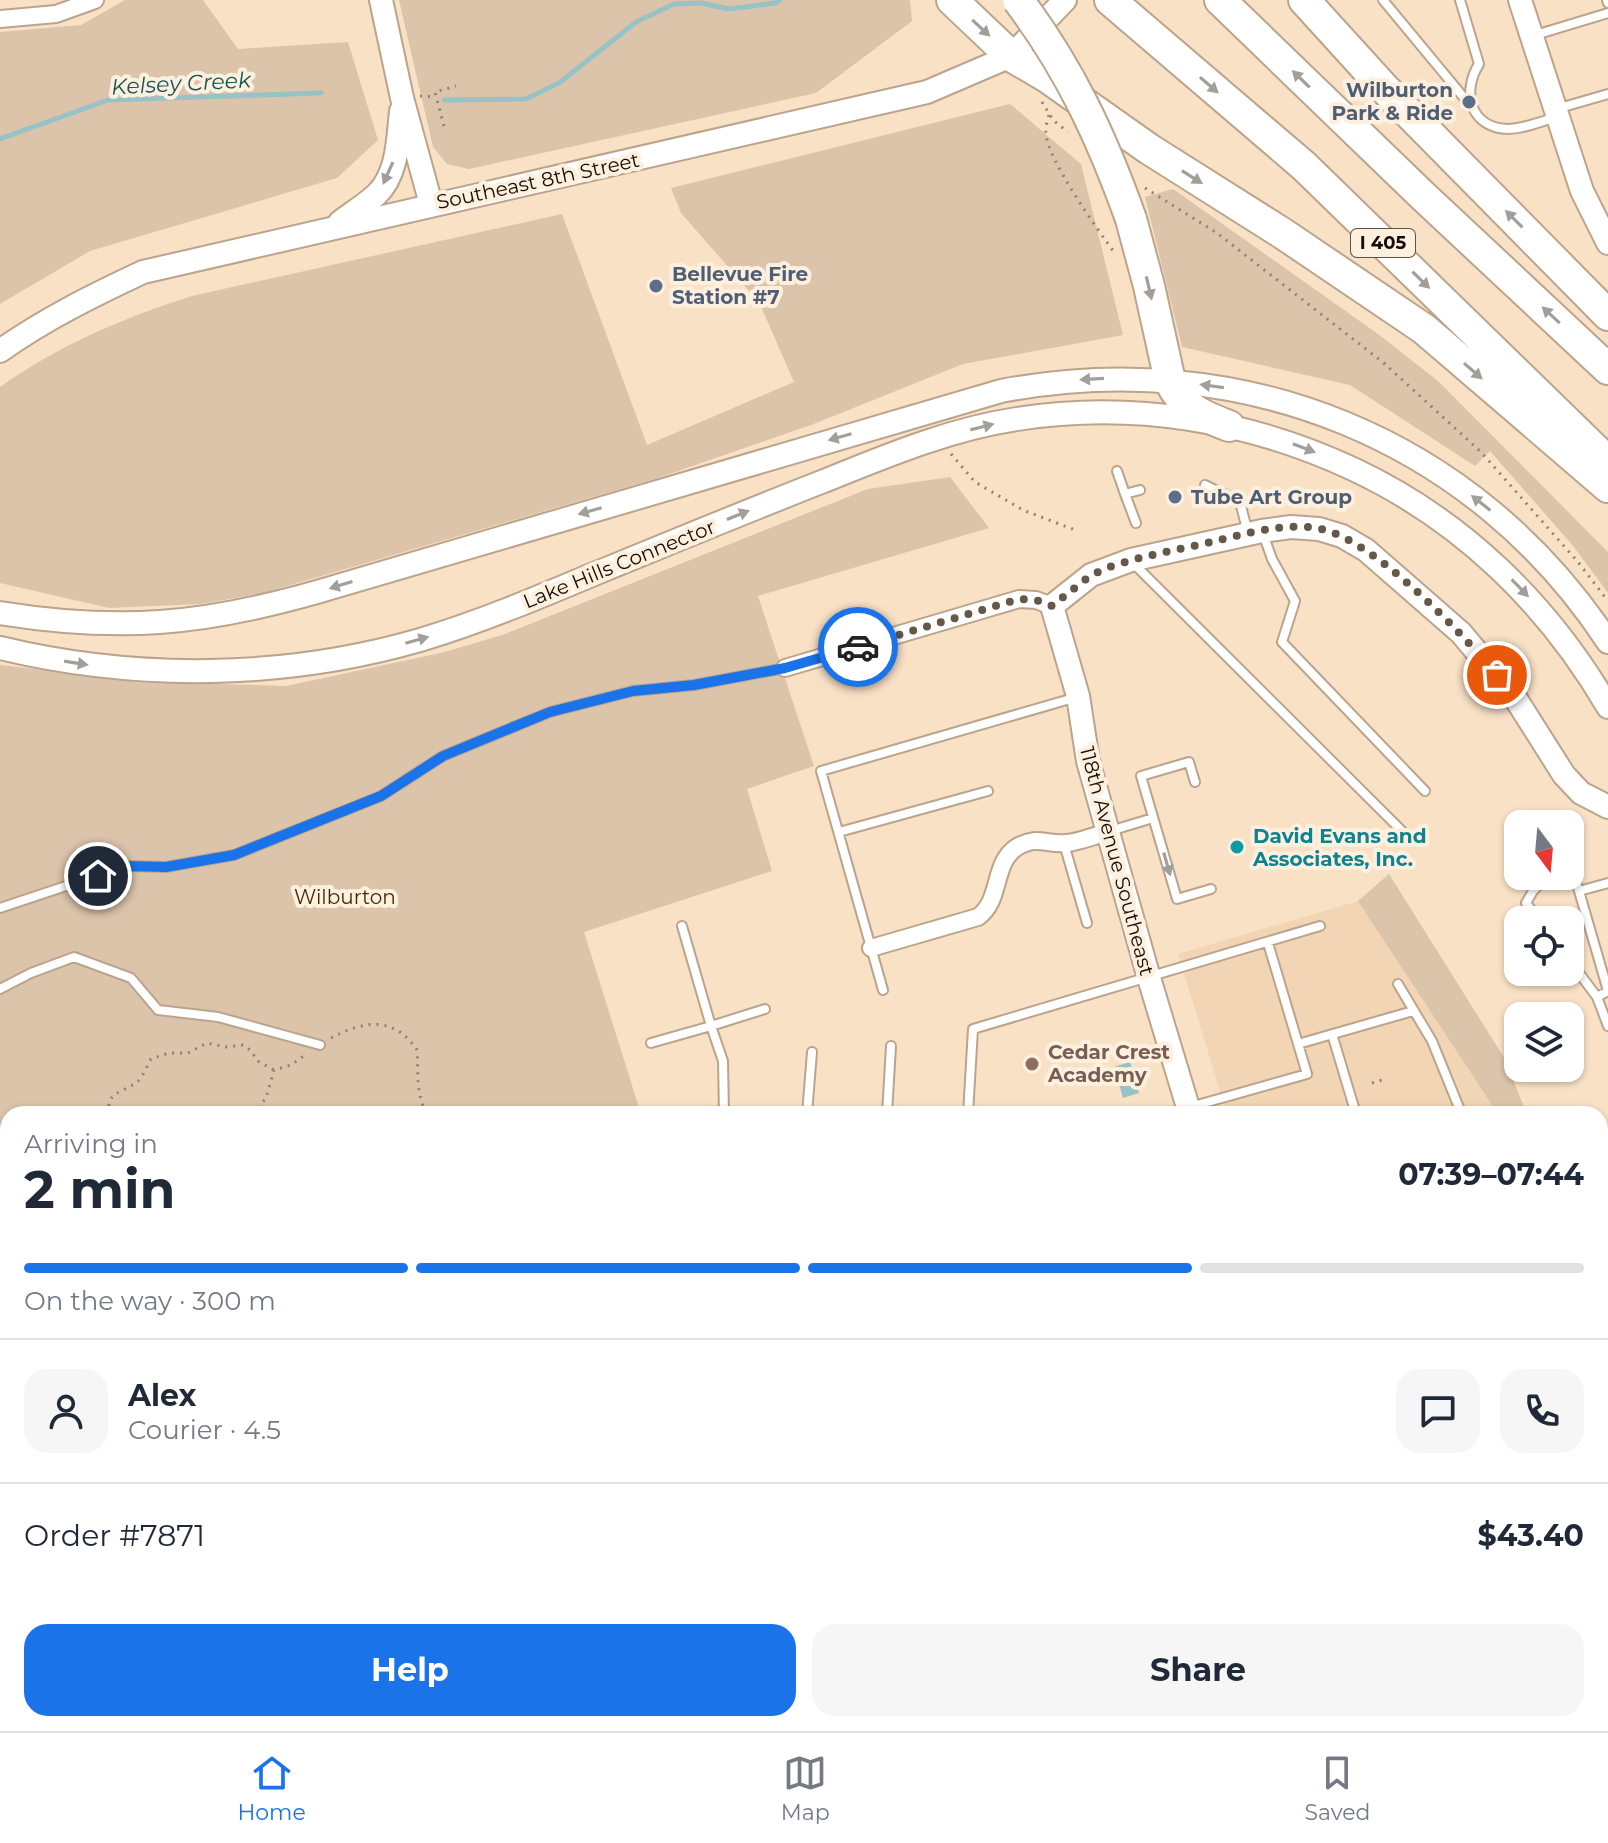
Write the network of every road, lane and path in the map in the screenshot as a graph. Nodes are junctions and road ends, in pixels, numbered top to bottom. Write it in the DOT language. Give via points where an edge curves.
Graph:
graph roads {
  1 [pos="95,0"];
  2 [pos="381,0"];
  3 [pos="952,0"];
  4 [pos="1018,0"];
  5 [pos="1065,0"];
  6 [pos="1110,0"];
  7 [pos="1220,0"];
  8 [pos="1304,0"];
  9 [pos="1383,0"];
  10 [pos="1460,0"];
  11 [pos="1520,0"];
  12 [pos="1608,13"];
  13 [pos="0,19"];
  14 [pos="1531,36"];
  15 [pos="1011,56"];
  16 [pos="456,86"];
  17 [pos="1040,94"];
  18 [pos="1608,94"];
  19 [pos="410,97"];
  20 [pos="436,97"];
  21 [pos="1471,105"];
  22 [pos="1556,113"];
  23 [pos="1049,115"];
  24 [pos="444,126"];
  25 [pos="1076,137"];
  26 [pos="1145,189"];
  27 [pos="431,204"];
  28 [pos="335,226"];
  29 [pos="1608,243"];
  30 [pos="1119,263"];
  31 [pos="1608,315"];
  32 [pos="0,351"];
  33 [pos="1167,369"];
  34 [pos="1608,369"];
  35 [pos="1229,426"];
  36 [pos="950,453"];
  37 [pos="1608,462"];
  38 [pos="1117,471"];
  39 [pos="1205,485"];
  40 [pos="1608,487"];
  41 [pos="1140,490"];
  42 [pos="1125,494"];
  43 [pos="1136,523"];
  44 [pos="1075,530"];
  45 [pos="1255,532"];
  46 [pos="1131,560"];
  47 [pos="1608,601"];
  48 [pos="1052,606"];
  49 [pos="0,613"];
  50 [pos="1608,642"];
  51 [pos="0,648"];
  52 [pos="785,668"];
  53 [pos="1078,696"];
  54 [pos="1608,707"];
  55 [pos="1195,782"];
  56 [pos="988,791"];
  57 [pos="1425,791"];
  58 [pos="1608,807"];
  59 [pos="1153,818"];
  60 [pos="839,832"];
  61 [pos="1109,832"];
  62 [pos="1407,836"];
  63 [pos="1064,844"];
  64 [pos="1608,883"];
  65 [pos="1211,889"];
  66 [pos="1579,891"];
  67 [pos="0,908"];
  68 [pos="1087,923"];
  69 [pos="682,926"];
  70 [pos="1320,926"];
  71 [pos="1268,943"];
  72 [pos="871,948"];
  73 [pos="1149,978"];
  74 [pos="1584,980"];
  75 [pos="1398,984"];
  76 [pos="0,989"];
  77 [pos="883,990"];
  78 [pos="1597,997"];
  79 [pos="765,1009"];
  80 [pos="1413,1011"];
  81 [pos="711,1026"];
  82 [pos="1608,1026"];
  83 [pos="1332,1034"];
  84 [pos="651,1043"];
  85 [pos="1298,1044"];
  86 [pos="320,1045"];
  87 [pos="891,1046"];
  88 [pos="812,1052"];
  89 [pos="274,1070"];
  90 [pos="1382,1080"];
  91 [pos="1372,1083"];
  92 [pos="107,1106"];
  93 [pos="260,1106"];
  94 [pos="422,1106"];
  95 [pos="724,1106"];
  96 [pos="808,1106"];
  97 [pos="887,1106"];
  98 [pos="968,1106"];
  99 [pos="1187,1106"];
  100 [pos="1205,1106"];
  101 [pos="1354,1106"];
  102 [pos="1458,1106"];
  1 -- 13 [label="street" via="56,14"];
  2 -- 19 [label="main road"];
  3 -- 15 [label="highway, one-way"];
  4 -- 33 [label="highway, one-way, bridge" via="1056,53 1111,162 1141,252"];
  5 -- 15 [label="main road, Southeast 8th Street"];
  6 -- 37 [label="highway, I 405, one-way" via="1304,166"];
  34 -- 7 [label="highway, I 405, one-way"];
  31 -- 8 [label="highway, one-way"];
  9 -- 21 [label="lane"];
  10 -- 21 [label="lane" via="1479,64 1469,87"];
  11 -- 14 [label="main road"];
  12 -- 14 [label="lane"];
  14 -- 22 [label="main road"];
  15 -- 27 [label="main road, Southeast 8th Street" via="902,99"];
  15 -- 40 [label="highway, one-way" via="1424,329"];
  16 -- 20 [label="path" via="435,92"];
  17 -- 23 [label="path"];
  18 -- 22 [label="lane"];
  19 -- 20 [label="path"];
  19 -- 27 [label="main road"];
  19 -- 28 [label="main road, one-way" via="390,173 378,193"];
  20 -- 24 [label="path"];
  21 -- 22 [label="lane" via="1481,119 1507,129"];
  22 -- 29 [label="main road" via="1582,191"];
  23 -- 25 [label="path"];
  23 -- 30 [label="path" via="1045,135 1050,149"];
  26 -- 47 [label="path" via="1217,233 1385,364 1481,452"];
  27 -- 28 [label="main road, Southeast 8th Street"];
  28 -- 32 [label="main road, Southeast 8th Street" via="143,272 76,304"];
  33 -- 35 [label="highway" via="1176,393 1191,410"];
  33 -- 49 [label="main road, one-way" via="1001,391 224,616 118,625"];
  50 -- 33 [label="main road, one-way" via="1519,534 1435,469 1344,422"];
  51 -- 35 [label="main road, Lake Hills Connector, one-way" via="126,670 187,671 348,657 498,613 870,463 983,426 1115,412"];
  35 -- 54 [label="main road, Lake Hills Connector, one-way" via="1295,445 1370,477 1458,533 1529,597 1563,637"];
  36 -- 44 [label="path" via="975,482 1023,510"];
  38 -- 42 [label="lane"];
  39 -- 45 [label="lane" via="1240,502"];
  41 -- 42 [label="lane"];
  42 -- 43 [label="lane"];
  45 -- 46 [label="main road"];
  45 -- 57 [label="lane" via="1295,601 1282,642"];
  45 -- 58 [label="main road" via="1319,529 1366,550 1461,633 1514,696 1564,775 1581,793"];
  46 -- 48 [label="main road" via="1091,575"];
  46 -- 62 [label="lane"];
  48 -- 52 [label="street" via="1019,599"];
  48 -- 53 [label="main road, 118th Avenue Southeast"];
  52 -- 67 [label="lane" via="633,691 550,712 443,756 381,796 234,855 166,867 126,866"];
  53 -- 60 [label="lane" via="821,771"];
  53 -- 61 [label="main road, 118th Avenue Southeast" via="1088,761"];
  55 -- 59 [label="lane" via="1189,762 1141,776"];
  56 -- 60 [label="lane"];
  59 -- 61 [label="lane"];
  59 -- 65 [label="lane, one-way" via="1177,899"];
  60 -- 72 [label="lane"];
  61 -- 63 [label="street"];
  61 -- 73 [label="main road, 118th Avenue Southeast"];
  63 -- 68 [label="lane"];
  63 -- 72 [label="street" via="1043,839 1015,848 1006,857 992,902 978,917"];
  64 -- 66 [label="lane"];
  66 -- 78 [label="lane" via="1608,991"];
  69 -- 81 [label="lane"];
  70 -- 71 [label="lane"];
  71 -- 73 [label="lane"];
  71 -- 85 [label="lane"];
  72 -- 77 [label="lane"];
  73 -- 98 [label="lane" via="973,1029"];
  73 -- 99 [label="main road, 118th Avenue Southeast"];
  74 -- 78 [label="lane"];
  75 -- 80 [label="lane"];
  76 -- 86 [label="lane" via="74,957 131,978 158,1010 218,1017"];
  78 -- 82 [label="lane"];
  79 -- 81 [label="lane"];
  80 -- 83 [label="lane"];
  80 -- 102 [label="lane" via="1432,1041"];
  81 -- 84 [label="lane"];
  81 -- 95 [label="lane" via="723,1061"];
  83 -- 85 [label="lane"];
  83 -- 101 [label="lane"];
  85 -- 100 [label="lane" via="1307,1074"];
  86 -- 89 [label="path"];
  86 -- 94 [label="path" via="343,1032 391,1025 417,1050 416,1085"];
  87 -- 97 [label="lane"];
  88 -- 96 [label="lane"];
  89 -- 92 [label="path" via="243,1045 207,1043 188,1053 151,1059 139,1081 112,1095"];
  89 -- 93 [label="path"];
  90 -- 91 [label="path"];
}
